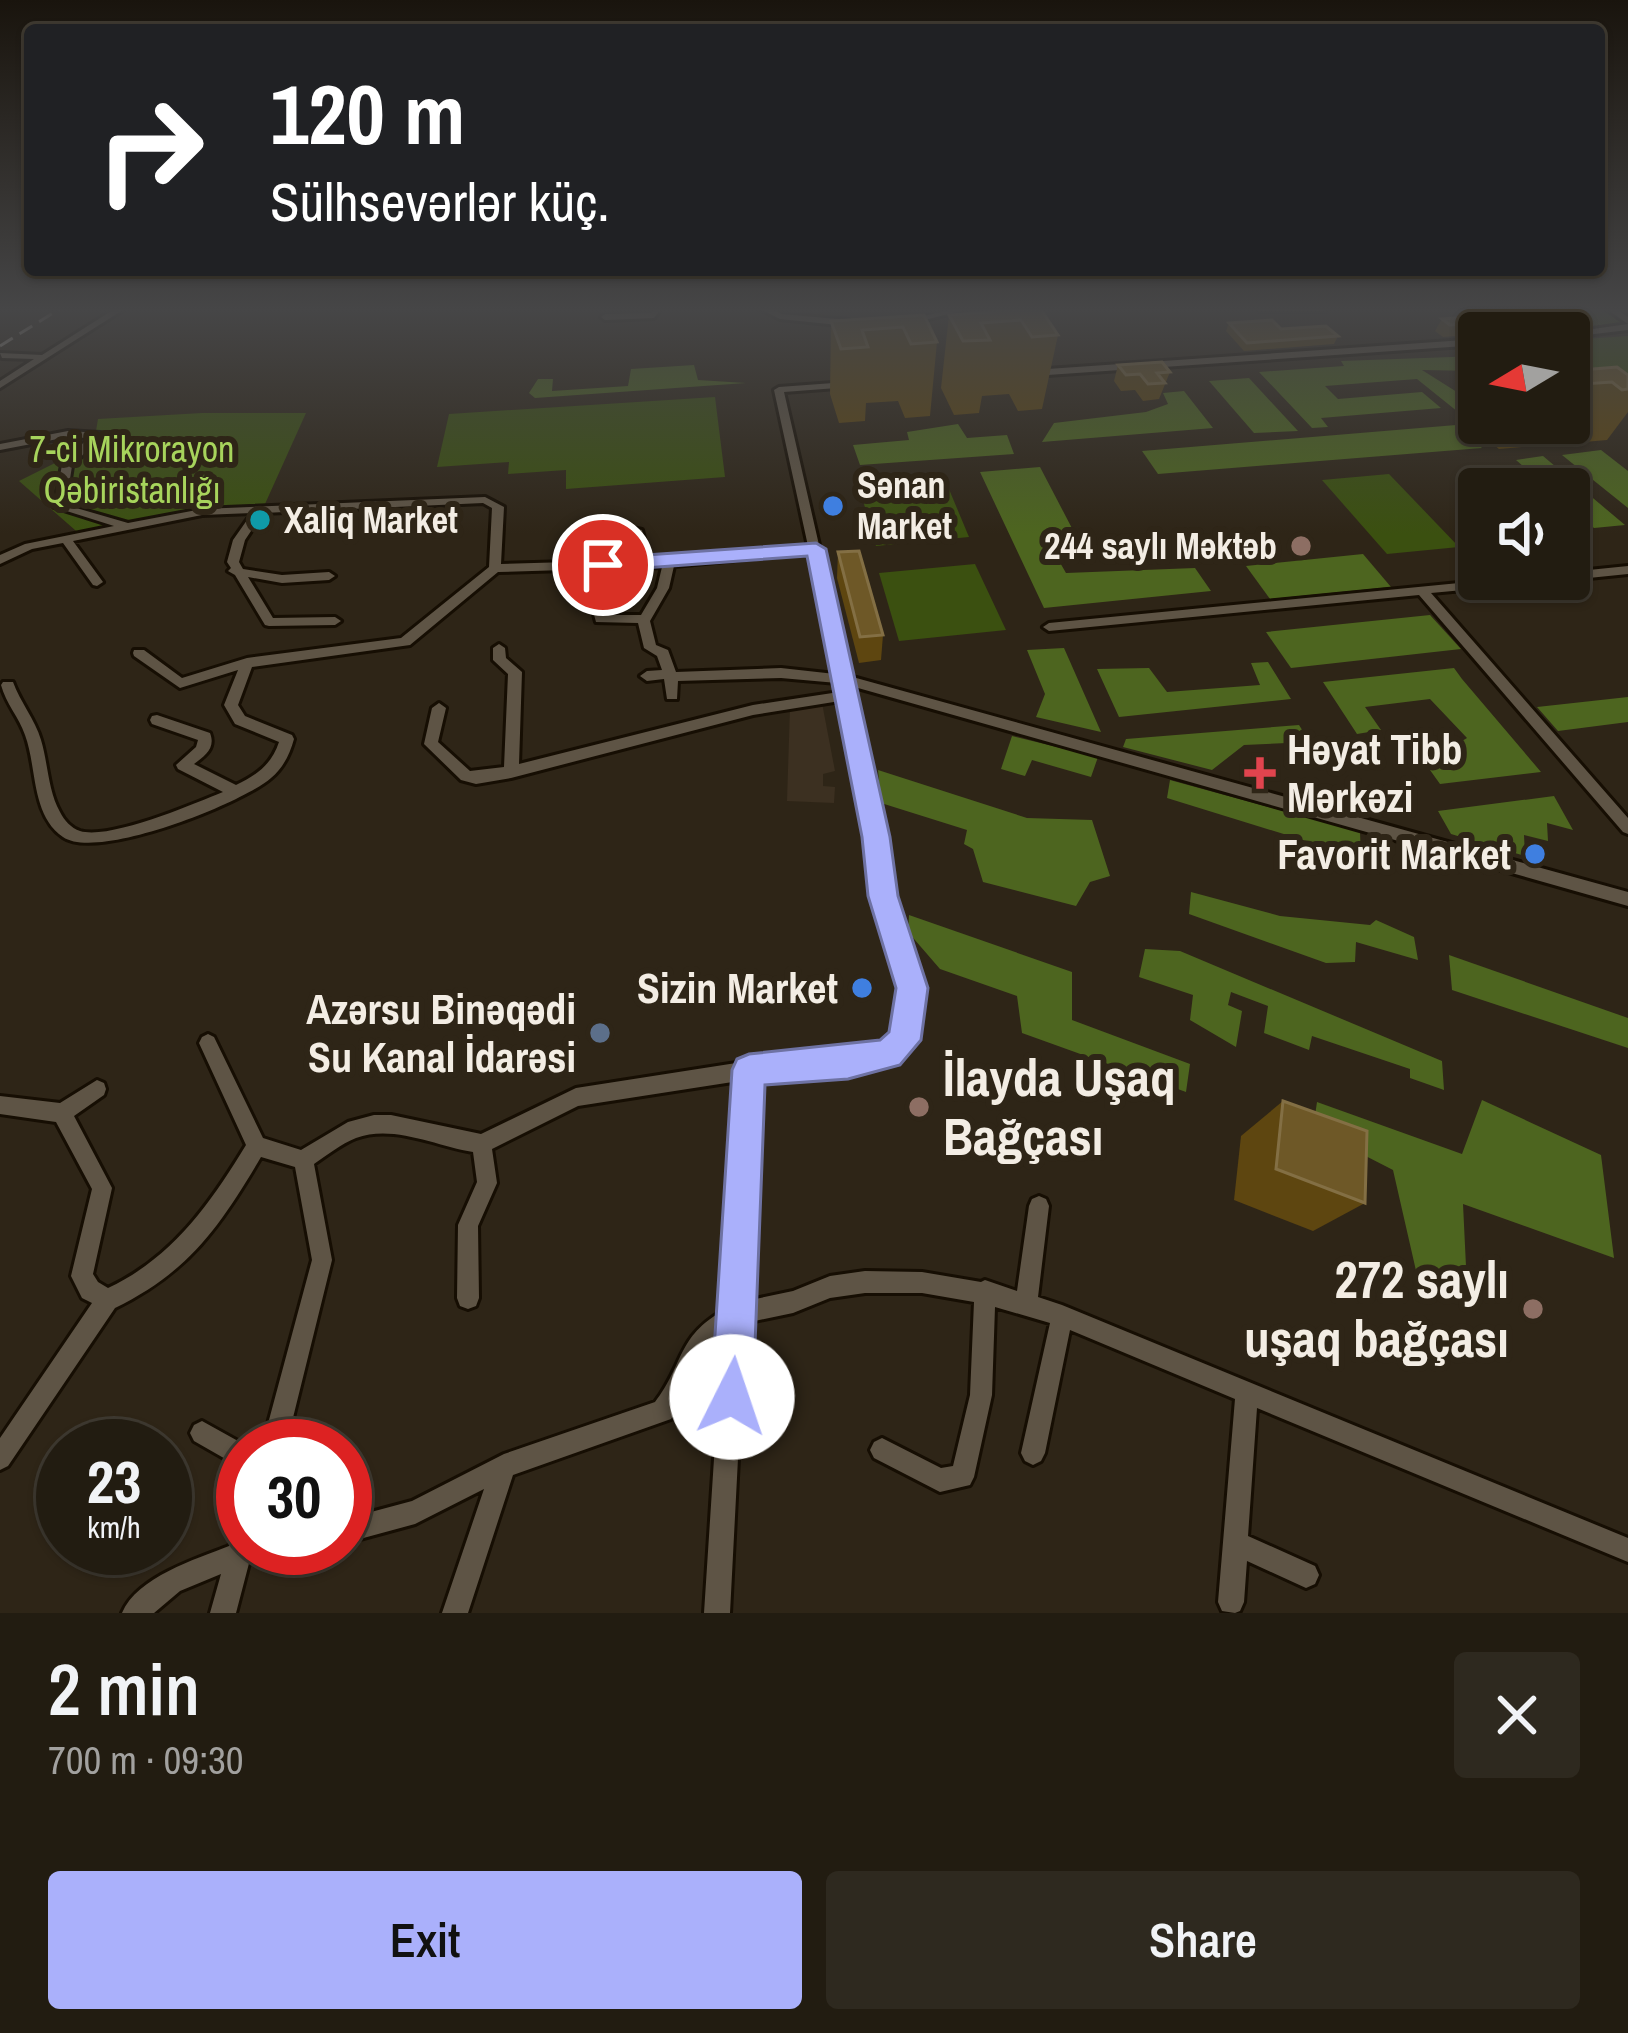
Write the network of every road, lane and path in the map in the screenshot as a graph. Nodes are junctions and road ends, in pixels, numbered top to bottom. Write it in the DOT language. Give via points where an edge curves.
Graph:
graph roads {
  1 [pos="1600,383"];
  2 [pos="861,384"];
  3 [pos="1628,404"];
  4 [pos="0,447"];
  5 [pos="258,512"];
  6 [pos="127,526"];
  7 [pos="622,529"];
  8 [pos="67,541"];
  9 [pos="816,549"];
  10 [pos="0,560"];
  11 [pos="669,562"];
  12 [pos="644,563"];
  13 [pos="495,568"];
  14 [pos="1628,570"];
  15 [pos="234,571"];
  16 [pos="1590,574"];
  17 [pos="329,576"];
  18 [pos="97,582"];
  19 [pos="1458,587"];
  20 [pos="1422,591"];
  21 [pos="598,608"];
  22 [pos="645,620"];
  23 [pos="335,621"];
  24 [pos="1049,627"];
  25 [pos="499,648"];
  26 [pos="140,653"];
  27 [pos="247,663"];
  28 [pos="647,676"];
  29 [pos="669,676"];
  30 [pos="8,685"];
  31 [pos="844,687"];
  32 [pos="672,696"];
  33 [pos="439,708"];
  34 [pos="157,720"];
  35 [pos="511,772"];
  36 [pos="235,791"];
  37 [pos="1628,828"];
  38 [pos="1628,899"];
  39 [pos="208,1043"];
  40 [pos="749,1070"];
  41 [pos="97,1089"];
  42 [pos="0,1105"];
  43 [pos="62,1113"];
  44 [pos="482,1144"];
  45 [pos="257,1146"];
  46 [pos="303,1160"];
  47 [pos="1039,1206"];
  48 [pos="985,1291"];
  49 [pos="467,1298"];
  50 [pos="106,1300"];
  51 [pos="1026,1304"];
  52 [pos="738,1311"];
  53 [pos="1063,1316"];
  54 [pos="1247,1392"];
  55 [pos="281,1419"];
  56 [pos="202,1433"];
  57 [pos="216,1441"];
  58 [pos="882,1450"];
  59 [pos="1033,1454"];
  60 [pos="0,1457"];
  61 [pos="504,1466"];
  62 [pos="372,1524"];
  63 [pos="1236,1543"];
  64 [pos="1628,1550"];
  65 [pos="216,1560"];
  66 [pos="233,1575"];
  67 [pos="1306,1575"];
  68 [pos="1231,1602"];
  69 [pos="136,1613"];
  70 [pos="223,1613"];
  71 [pos="454,1613"];
  72 [pos="718,1613"];
  1 -- 3 [label="street"];
  2 -- 9 [label="street" via="779,390"];
  4 -- 6 [label="street" via="96,435 67,465 60,507"];
  5 -- 6 [label="street"];
  5 -- 13 [label="street" via="485,500 498,507"];
  5 -- 15 [label="street" via="239,540"];
  6 -- 8 [label="street"];
  7 -- 12 [label="street" via="638,532"];
  8 -- 10 [label="street"];
  8 -- 18 [label="street"];
  9 -- 11 [label="street"];
  9 -- 31 [label="street"];
  11 -- 12 [label="street"];
  11 -- 22 [label="street"];
  12 -- 13 [label="street"];
  13 -- 27 [label="street" via="405,642"];
  14 -- 16 [label="street"];
  15 -- 17 [label="street"];
  15 -- 23 [label="street" via="269,622"];
  19 -- 20 [label="street"];
  20 -- 24 [label="street"];
  20 -- 37 [label="street"];
  21 -- 22 [label="street" via="600,619"];
  22 -- 29 [label="street" via="650,648 663,652"];
  25 -- 35 [label="street" via="515,673"];
  26 -- 27 [label="street" via="179,683"];
  27 -- 36 [label="street" via="231,705 240,721 287,739 277,764"];
  28 -- 29 [label="street"];
  29 -- 31 [label="street" via="781,673"];
  29 -- 32 [label="street"];
  30 -- 36 [label="street" via="11,706 30,729 45,796 67,834 116,836"];
  31 -- 35 [label="street"];
  31 -- 38 [label="street"];
  31 -- 40 [label="street" via="883,896 912,988 909,1025 898,1048 869,1060"];
  33 -- 35 [label="street" via="431,745 466,776"];
  34 -- 36 [label="street" via="205,736 202,750 183,765"];
  39 -- 45 [label="street"];
  40 -- 44 [label="street" via="576,1097"];
  40 -- 52 [label="street"];
  41 -- 43 [label="street"];
  42 -- 43 [label="street"];
  43 -- 50 [label="street" via="102,1189 82,1276"];
  44 -- 46 [label="street" via="396,1121 369,1122"];
  44 -- 49 [label="street" via="487,1183 469,1216"];
  45 -- 46 [label="street"];
  45 -- 50 [label="street" via="203,1233 171,1266"];
  46 -- 55 [label="street" via="322,1260"];
  47 -- 51 [label="street"];
  48 -- 51 [label="street"];
  48 -- 52 [label="street" via="896,1279 831,1286 791,1303"];
  48 -- 58 [label="street" via="981,1395 962,1477 940,1480"];
  50 -- 60 [label="street"];
  51 -- 53 [label="street"];
  52 -- 61 [label="street" via="694,1348 681,1391 663,1411"];
  52 -- 72 [label="street"];
  53 -- 54 [label="street"];
  53 -- 59 [label="street"];
  54 -- 63 [label="street"];
  54 -- 64 [label="street"];
  56 -- 57 [label="street"];
  61 -- 62 [label="street" via="415,1513"];
  61 -- 71 [label="street"];
  63 -- 67 [label="street"];
  63 -- 68 [label="street"];
  65 -- 69 [label="street" via="171,1582"];
  66 -- 70 [label="street"];
}
